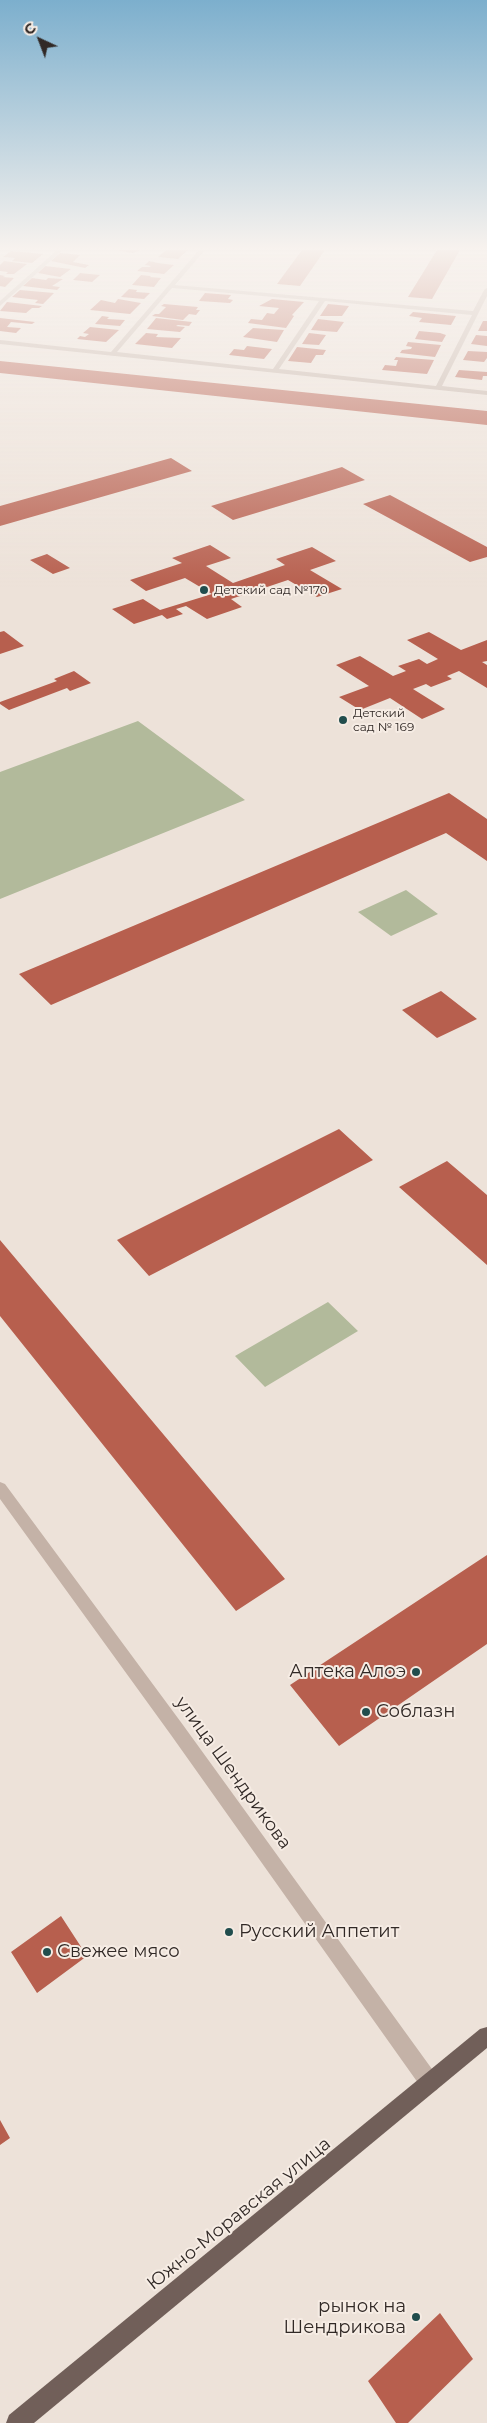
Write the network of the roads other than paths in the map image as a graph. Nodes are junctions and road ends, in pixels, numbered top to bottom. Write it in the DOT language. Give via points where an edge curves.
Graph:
graph roads {
  1 [pos="199,363"];
  2 [pos="280,363"];
  3 [pos="450,363"];
  4 [pos="275,371"];
  5 [pos="438,388"];
  6 [pos="487,393"];
  7 [pos="0,1488"];
  8 [pos="487,2036"];
  9 [pos="430,2083"];
  10 [pos="16,2423"];
  1 -- 4 [label="street"];
  2 -- 4 [label="street"];
  3 -- 5 [label="street"];
  4 -- 5 [label="street"];
  5 -- 6 [label="street"];
  7 -- 9 [label="street, улица Шендрикова"];
  8 -- 9 [label="main road, Южно-Моравская улица"];
  9 -- 10 [label="main road, Южно-Моравская улица"];
}
